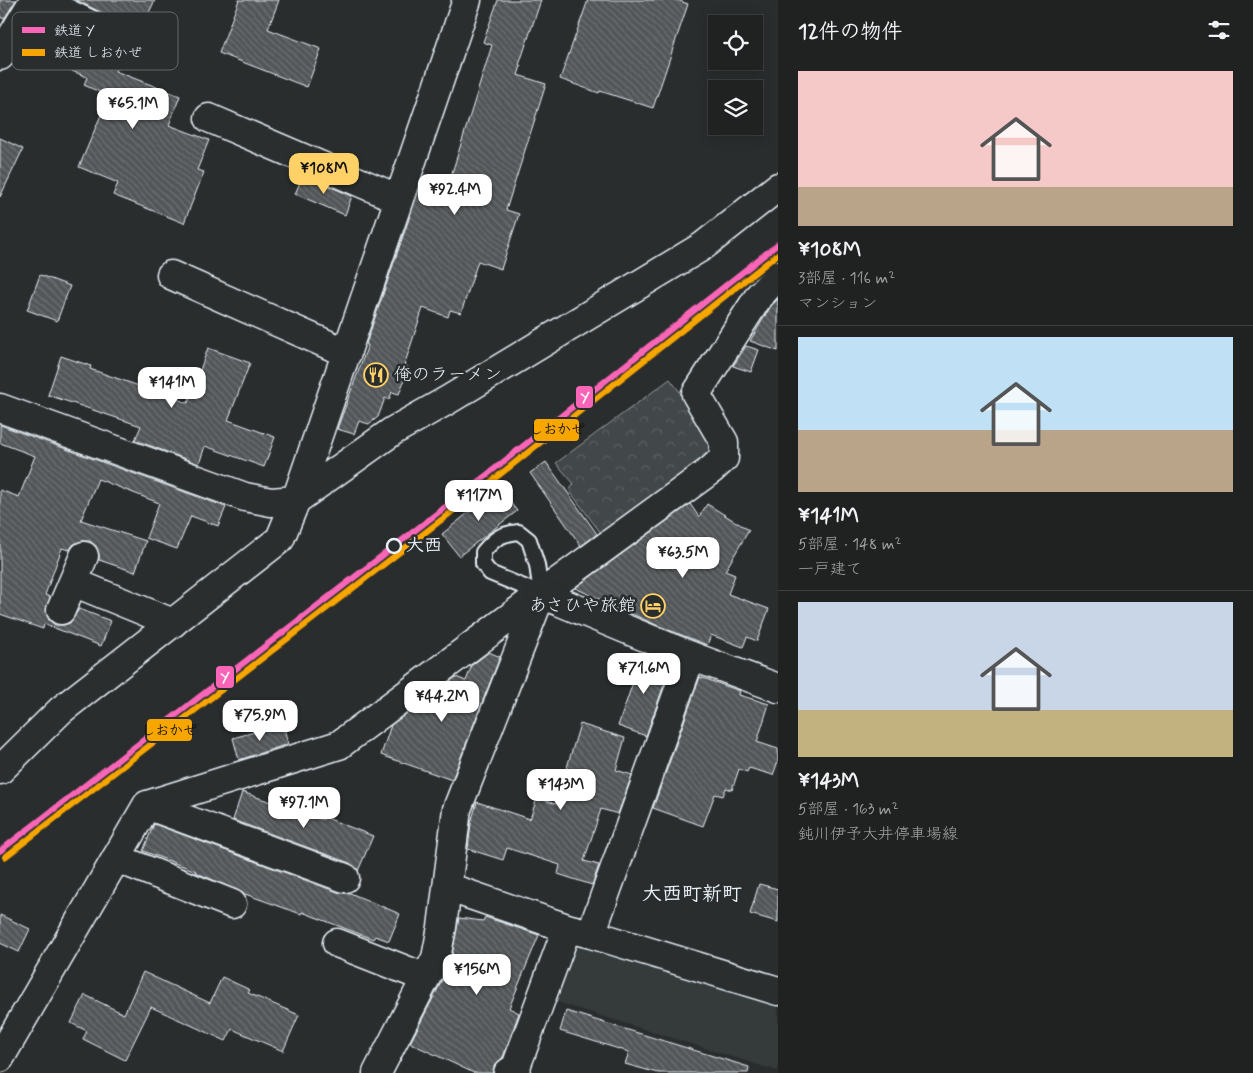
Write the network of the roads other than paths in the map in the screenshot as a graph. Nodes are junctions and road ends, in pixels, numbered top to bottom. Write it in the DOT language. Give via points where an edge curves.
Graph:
graph roads {
  1 [pos="34,0"];
  2 [pos="40,0"];
  3 [pos="466,0"];
  4 [pos="27,12"];
  5 [pos="65,12"];
  6 [pos="12,36"];
  7 [pos="0,56"];
  8 [pos="209,118"];
  9 [pos="778,187"];
  10 [pos="399,199"];
  11 [pos="171,275"];
  12 [pos="778,276"];
  13 [pos="346,353"];
  14 [pos="0,408"];
  15 [pos="296,500"];
  16 [pos="84,556"];
  17 [pos="73,582"];
  18 [pos="541,594"];
  19 [pos="61,610"];
  20 [pos="173,623"];
  21 [pos="691,656"];
  22 [pos="778,688"];
  23 [pos="0,770"];
  24 [pos="147,805"];
  25 [pos="116,858"];
  26 [pos="345,878"];
  27 [pos="447,887"];
  28 [pos="232,904"];
  29 [pos="579,931"];
  30 [pos="338,943"];
  31 [pos="426,978"];
  32 [pos="778,992"];
  33 [pos="0,1058"];
  34 [pos="520,1071"];
  35 [pos="377,1073"];
  1 -- 4 [label="street"];
  2 -- 5 [label="street"];
  3 -- 10 [label="street"];
  6 -- 7 [label="street"];
  8 -- 10 [label="street"];
  9 -- 15 [label="street" via="703,246 392,431"];
  10 -- 13 [label="street"];
  11 -- 13 [label="street"];
  12 -- 18 [label="street" via="759,296 696,394 724,442 724,458"];
  13 -- 15 [label="street"];
  14 -- 15 [label="street" via="245,497 271,502"];
  15 -- 20 [label="street" via="280,539"];
  16 -- 17 [label="street"];
  17 -- 19 [label="street"];
  17 -- 20 [label="street"];
  18 -- 18 [label="lane" via="490,573 483,564 483,552 490,543 505,533 519,532 529,540"];
  18 -- 21 [label="street"];
  18 -- 24 [label="street" via="339,745"];
  18 -- 27 [label="street" via="457,809"];
  20 -- 23 [label="street" via="61,710"];
  21 -- 22 [label="street"];
  21 -- 29 [label="street"];
  24 -- 25 [label="street"];
  24 -- 26 [label="street"];
  25 -- 28 [label="street"];
  25 -- 33 [label="street"];
  27 -- 29 [label="street"];
  27 -- 31 [label="street" via="436,958"];
  29 -- 32 [label="street"];
  29 -- 34 [label="street"];
  30 -- 31 [label="street"];
  31 -- 35 [label="street"];
}
